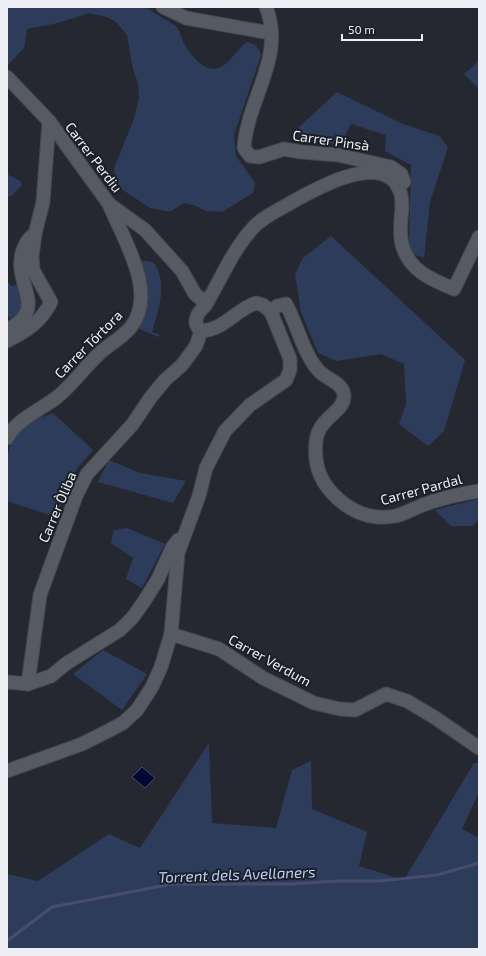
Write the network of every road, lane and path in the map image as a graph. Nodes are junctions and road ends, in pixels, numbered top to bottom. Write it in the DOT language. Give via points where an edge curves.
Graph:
graph roads {
  1 [pos="163,7"];
  2 [pos="266,7"];
  3 [pos="270,33"];
  4 [pos="7,77"];
  5 [pos="48,121"];
  6 [pos="397,186"];
  7 [pos="109,204"];
  8 [pos="35,234"];
  9 [pos="479,237"];
  10 [pos="209,299"];
  11 [pos="271,312"];
  12 [pos="7,330"];
  13 [pos="201,331"];
  14 [pos="7,341"];
  15 [pos="7,438"];
  16 [pos="479,491"];
  17 [pos="186,531"];
  18 [pos="171,634"];
  19 [pos="7,682"];
  20 [pos="28,684"];
  21 [pos="479,748"];
  22 [pos="7,771"];
  1 -- 3 [label="street" via="186,18"];
  2 -- 3 [label="street, Carrer Pinsà" via="271,19"];
  3 -- 6 [label="street, Carrer Pinsà" via="272,47 269,65 248,120 244,148 250,156 259,157 284,149 338,155 391,167 401,174 404,182"];
  4 -- 5 [label="street, Carrer Perdiu"];
  5 -- 7 [label="street, Carrer Perdiu"];
  5 -- 8 [label="street" via="43,202"];
  6 -- 9 [label="street" via="402,193 402,244 409,261 421,273 454,289"];
  6 -- 10 [label="street" via="393,180 377,173 356,174 313,190 272,214 253,227 241,242"];
  7 -- 10 [label="street, Carrer Perdiu" via="145,230 182,271 195,294"];
  7 -- 15 [label="street, Carrer Tórtora" via="130,252 141,289 137,318 130,328 99,353 58,397 24,419 11,430"];
  8 -- 12 [label="street" via="27,240 20,259 20,275 30,304 25,316"];
  8 -- 14 [label="street" via="33,270 51,302 36,324"];
  10 -- 13 [label="street" via="198,312 196,321"];
  11 -- 13 [label="street" via="256,302 246,306 216,329"];
  11 -- 16 [label="street, Carrer Pardal" via="277,306 286,304 312,362 320,372 340,386 344,396 340,408 323,422 315,456 318,473 342,504 361,514 376,518 396,516 423,505"];
  11 -- 17 [label="street" via="290,359 290,370 286,380 250,404 225,431 206,468"];
  13 -- 20 [label="street, Carrer Òliba" via="196,346 182,365 150,397 132,424 87,474 76,496 40,595"];
  17 -- 18 [label="street" via="178,553"];
  17 -- 20 [label="street" via="172,548 145,600 120,630 51,676"];
  18 -- 21 [label="street, Carrer Verdum" via="219,649 263,678 314,703 355,710 386,694 407,701"];
  18 -- 22 [label="street" via="152,687 137,710 122,723 82,744"];
  19 -- 20 [label="street"];
}
